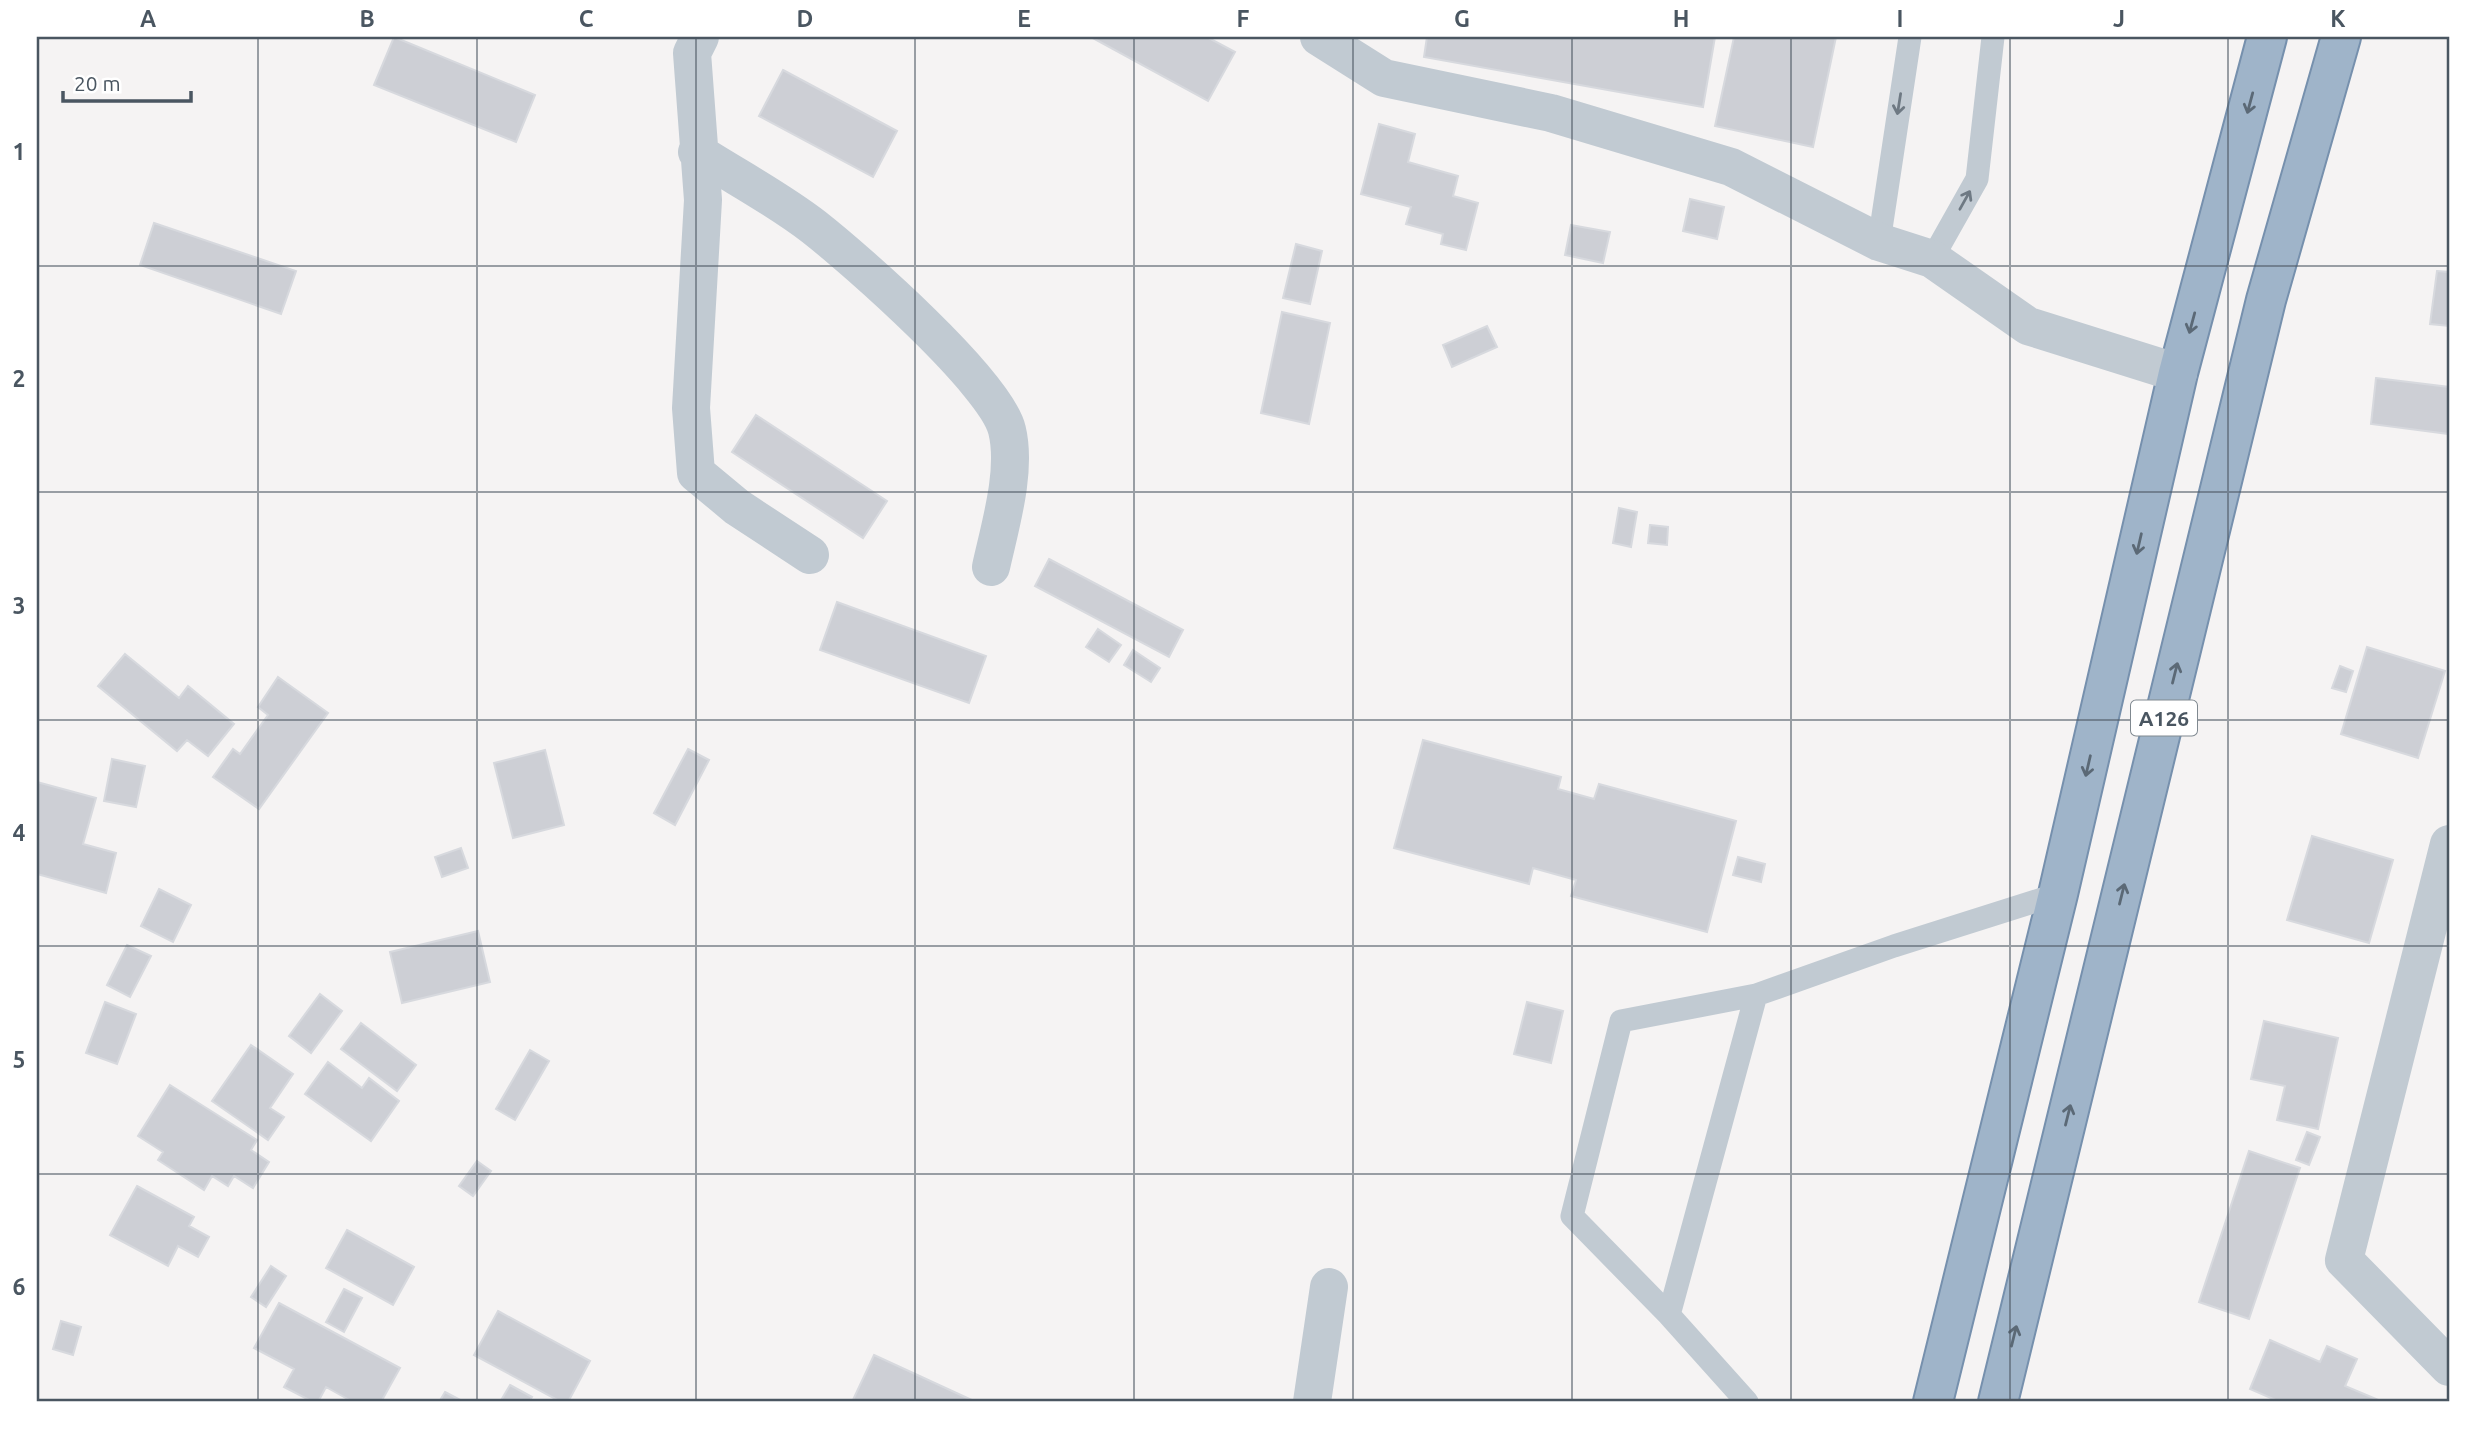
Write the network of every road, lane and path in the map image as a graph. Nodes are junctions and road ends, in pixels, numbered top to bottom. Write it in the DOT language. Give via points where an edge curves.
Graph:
graph roads {
  1 [pos="700,37"];
  2 [pos="1319,37"];
  3 [pos="1910,37"];
  4 [pos="1993,37"];
  5 [pos="2267,37"];
  6 [pos="2341,37"];
  7 [pos="697,152"];
  8 [pos="1880,242"];
  9 [pos="1932,259"];
  10 [pos="2178,373"];
  11 [pos="810,555"];
  12 [pos="991,567"];
  13 [pos="2449,844"];
  14 [pos="2058,894"];
  15 [pos="2438,939"];
  16 [pos="1756,995"];
  17 [pos="1329,1287"];
  18 [pos="1669,1315"];
  19 [pos="2449,1367"];
  20 [pos="1312,1402"];
  21 [pos="1747,1402"];
  22 [pos="1933,1402"];
  23 [pos="1998,1402"];
  1 -- 7 [label="street" via="692,53"];
  2 -- 8 [label="street" via="1384,78 1551,113 1731,167"];
  3 -- 8 [label="lane, one-way"];
  9 -- 4 [label="lane, one-way" via="1977,179"];
  5 -- 10 [label="highway, A126, one-way"];
  23 -- 6 [label="highway, A126, one-way" via="2266,300"];
  7 -- 11 [label="street" via="703,200 691,408 696,473 737,507"];
  7 -- 12 [label="street" via="813,227 942,342 984,390 1007,429 1008,483"];
  8 -- 9 [label="street"];
  9 -- 10 [label="street" via="2028,326"];
  10 -- 14 [label="highway, A126, one-way"];
  13 -- 15 [label="street"];
  14 -- 16 [label="lane"];
  14 -- 22 [label="highway, A126"];
  15 -- 19 [label="street" via="2344,1260"];
  16 -- 18 [label="lane"];
  16 -- 18 [label="lane" via="1621,1021 1572,1216"];
  17 -- 20 [label="street"];
  18 -- 21 [label="lane"];
}
